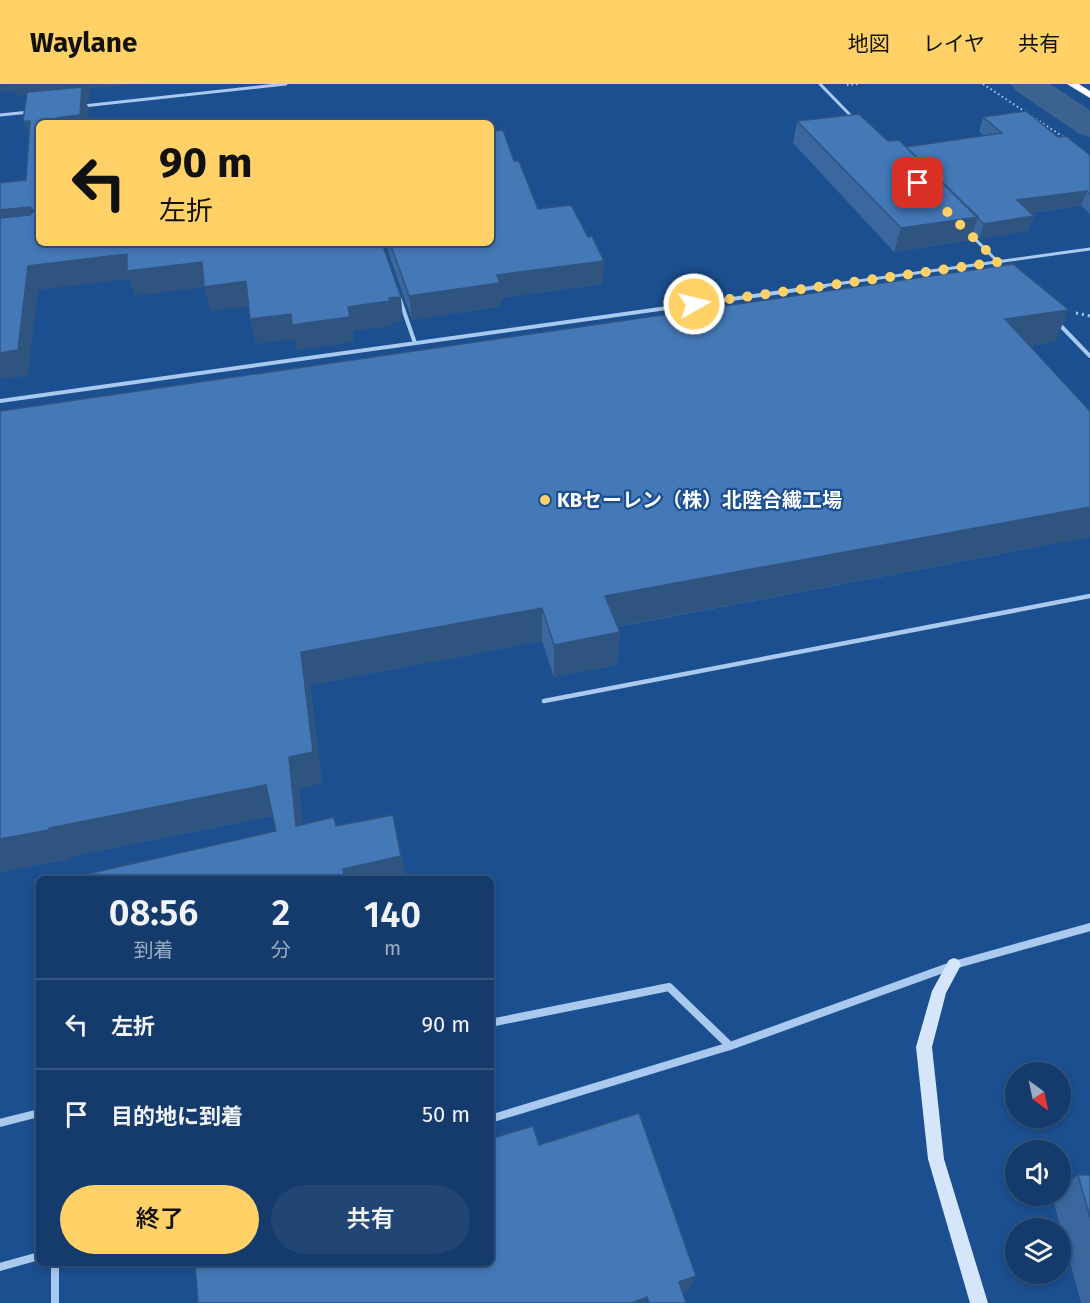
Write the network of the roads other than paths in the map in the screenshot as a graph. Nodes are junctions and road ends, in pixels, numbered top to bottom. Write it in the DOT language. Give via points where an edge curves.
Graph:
graph roads {
  1 [pos="286,84"];
  2 [pos="820,84"];
  3 [pos="1072,84"];
  4 [pos="1090,95"];
  5 [pos="80,106"];
  6 [pos="34,111"];
  7 [pos="0,115"];
  8 [pos="855,120"];
  9 [pos="964,228"];
  10 [pos="1090,249"];
  11 [pos="998,262"];
  12 [pos="1005,269"];
  13 [pos="396,287"];
  14 [pos="1055,320"];
  15 [pos="415,343"];
  16 [pos="1090,356"];
  17 [pos="0,401"];
  18 [pos="1090,596"];
  19 [pos="544,701"];
  20 [pos="1090,927"];
  21 [pos="954,965"];
  22 [pos="494,1022"];
  23 [pos="730,1046"];
  24 [pos="36,1114"];
  25 [pos="494,1118"];
  26 [pos="0,1123"];
  27 [pos="36,1257"];
  28 [pos="55,1266"];
  29 [pos="0,1267"];
  30 [pos="55,1303"];
  31 [pos="979,1303"];
  1 -- 5 [label="lane"];
  2 -- 8 [label="lane"];
  3 -- 4 [label="highway"];
  6 -- 7 [label="lane"];
  9 -- 11 [label="lane"];
  10 -- 11 [label="lane"];
  11 -- 12 [label="lane"];
  11 -- 15 [label="lane"];
  13 -- 15 [label="lane"];
  14 -- 16 [label="lane"];
  15 -- 17 [label="lane"];
  18 -- 19 [label="lane"];
  20 -- 21 [label="street"];
  21 -- 23 [label="street"];
  21 -- 31 [label="street" via="939,992 924,1047 936,1159"];
  22 -- 23 [label="street" via="669,987"];
  23 -- 25 [label="street"];
  24 -- 26 [label="street"];
  27 -- 29 [label="street"];
  28 -- 30 [label="street"];
}
